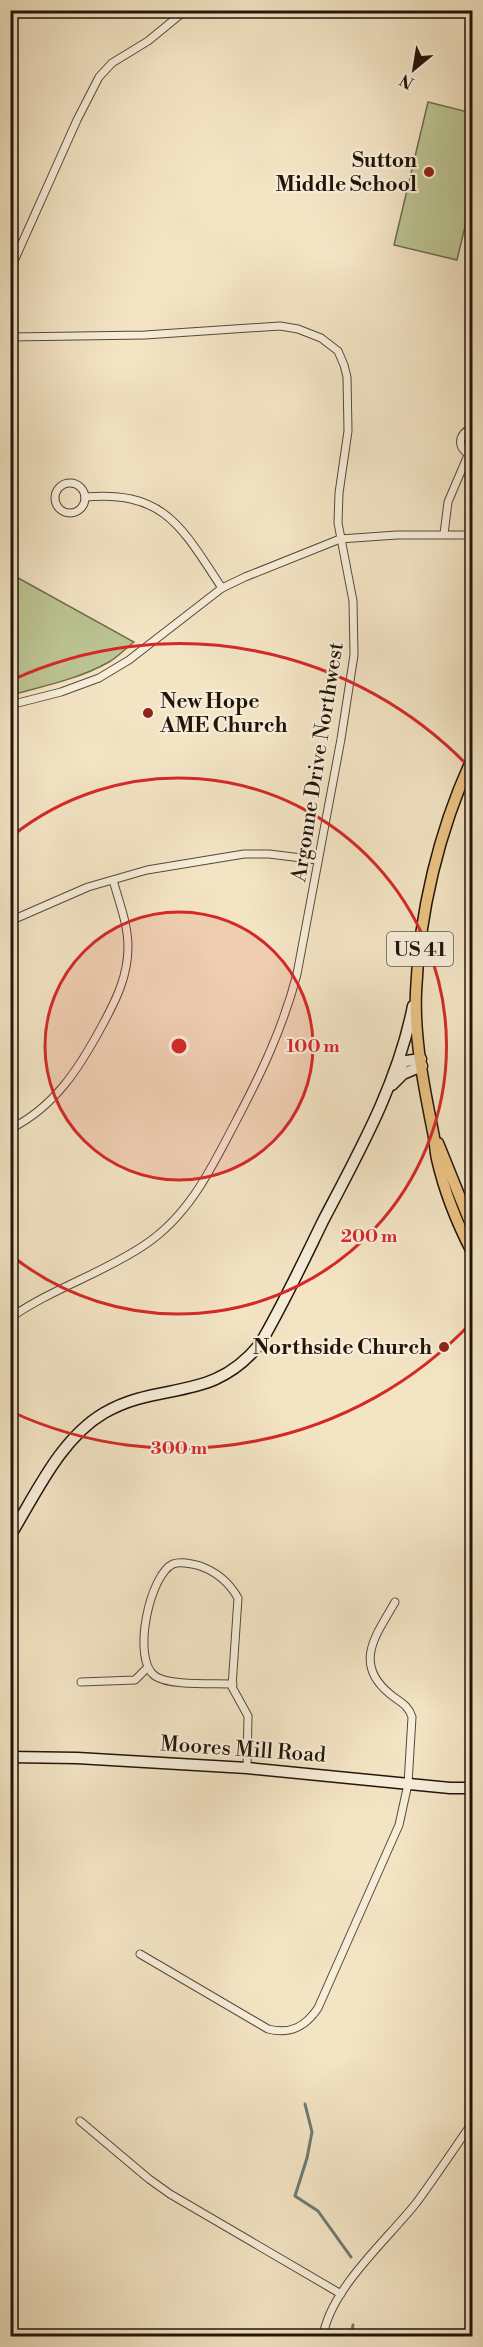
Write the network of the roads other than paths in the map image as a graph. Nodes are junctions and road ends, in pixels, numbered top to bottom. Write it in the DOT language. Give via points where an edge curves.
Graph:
graph roads {
  1 [pos="186,10"];
  2 [pos="462,10"];
  3 [pos="472,14"];
  4 [pos="10,270"];
  5 [pos="10,337"];
  6 [pos="472,428"];
  7 [pos="470,455"];
  8 [pos="85,497"];
  9 [pos="444,534"];
  10 [pos="472,535"];
  11 [pos="340,539"];
  12 [pos="222,588"];
  13 [pos="10,705"];
  14 [pos="472,759"];
  15 [pos="318,860"];
  16 [pos="113,880"];
  17 [pos="10,921"];
  18 [pos="416,994"];
  19 [pos="421,1062"];
  20 [pos="395,1070"];
  21 [pos="388,1090"];
  22 [pos="10,1129"];
  23 [pos="434,1134"];
  24 [pos="472,1227"];
  25 [pos="472,1252"];
  26 [pos="10,1318"];
  27 [pos="10,1536"];
  28 [pos="395,1602"];
  29 [pos="147,1668"];
  30 [pos="81,1682"];
  31 [pos="233,1684"];
  32 [pos="10,1757"];
  33 [pos="247,1768"];
  34 [pos="408,1784"];
  35 [pos="472,1788"];
  36 [pos="140,1954"];
  37 [pos="80,2121"];
  38 [pos="472,2123"];
  39 [pos="341,2294"];
  40 [pos="323,2337"];
  1 -- 4 [label="street" via="148,41 112,63 99,78"];
  2 -- 3 [label="street"];
  5 -- 11 [label="street, Argonne Drive Northwest" via="146,335 280,326 321,338 338,351 347,377 348,431 338,507"];
  6 -- 7 [label="street" via="461,436 460,444"];
  7 -- 9 [label="street" via="448,502"];
  8 -- 8 [label="street" via="80,487 69,483 59,488 55,498 60,509 71,512 81,508"];
  8 -- 12 [label="street" via="134,499 165,513 184,532"];
  9 -- 10 [label="street"];
  9 -- 11 [label="street"];
  11 -- 12 [label="street"];
  11 -- 15 [label="street, Argonne Drive Northwest" via="353,601 354,655"];
  12 -- 13 [label="street" via="99,678"];
  14 -- 18 [label="main road, US 41" via="444,834 430,886"];
  15 -- 16 [label="street" via="244,854 147,870"];
  15 -- 26 [label="street, Argonne Drive Northwest" via="297,974 284,1018 258,1079 197,1193 174,1221 146,1244"];
  16 -- 17 [label="street"];
  16 -- 22 [label="street" via="128,948 119,992 68,1082 37,1113"];
  18 -- 19 [label="main road, US 41"];
  18 -- 20 [label="street"];
  19 -- 20 [label="street" via="406,1061"];
  19 -- 21 [label="street"];
  19 -- 23 [label="main road, US 41"];
  20 -- 21 [label="street"];
  21 -- 27 [label="street" via="267,1331 250,1355 219,1378 128,1403 94,1419 60,1455"];
  23 -- 24 [label="main road, US 41"];
  23 -- 25 [label="main road, US 41" via="445,1187"];
  28 -- 34 [label="street" via="373,1639 370,1660 377,1680 410,1710"];
  29 -- 30 [label="street" via="135,1680"];
  29 -- 31 [label="street" via="156,1677 172,1681"];
  29 -- 31 [label="street" via="144,1627 159,1577 179,1562 194,1564 219,1575 238,1598"];
  31 -- 33 [label="street" via="248,1716"];
  32 -- 33 [label="street, Moores Mill Road"];
  33 -- 34 [label="street, Moores Mill Road"];
  34 -- 35 [label="street, Moores Mill Road"];
  34 -- 36 [label="street" via="394,1835 318,2008 303,2025 286,2031 268,2029"];
  37 -- 39 [label="street" via="170,2194"];
  38 -- 39 [label="street" via="417,2202"];
  39 -- 40 [label="street"];
}
